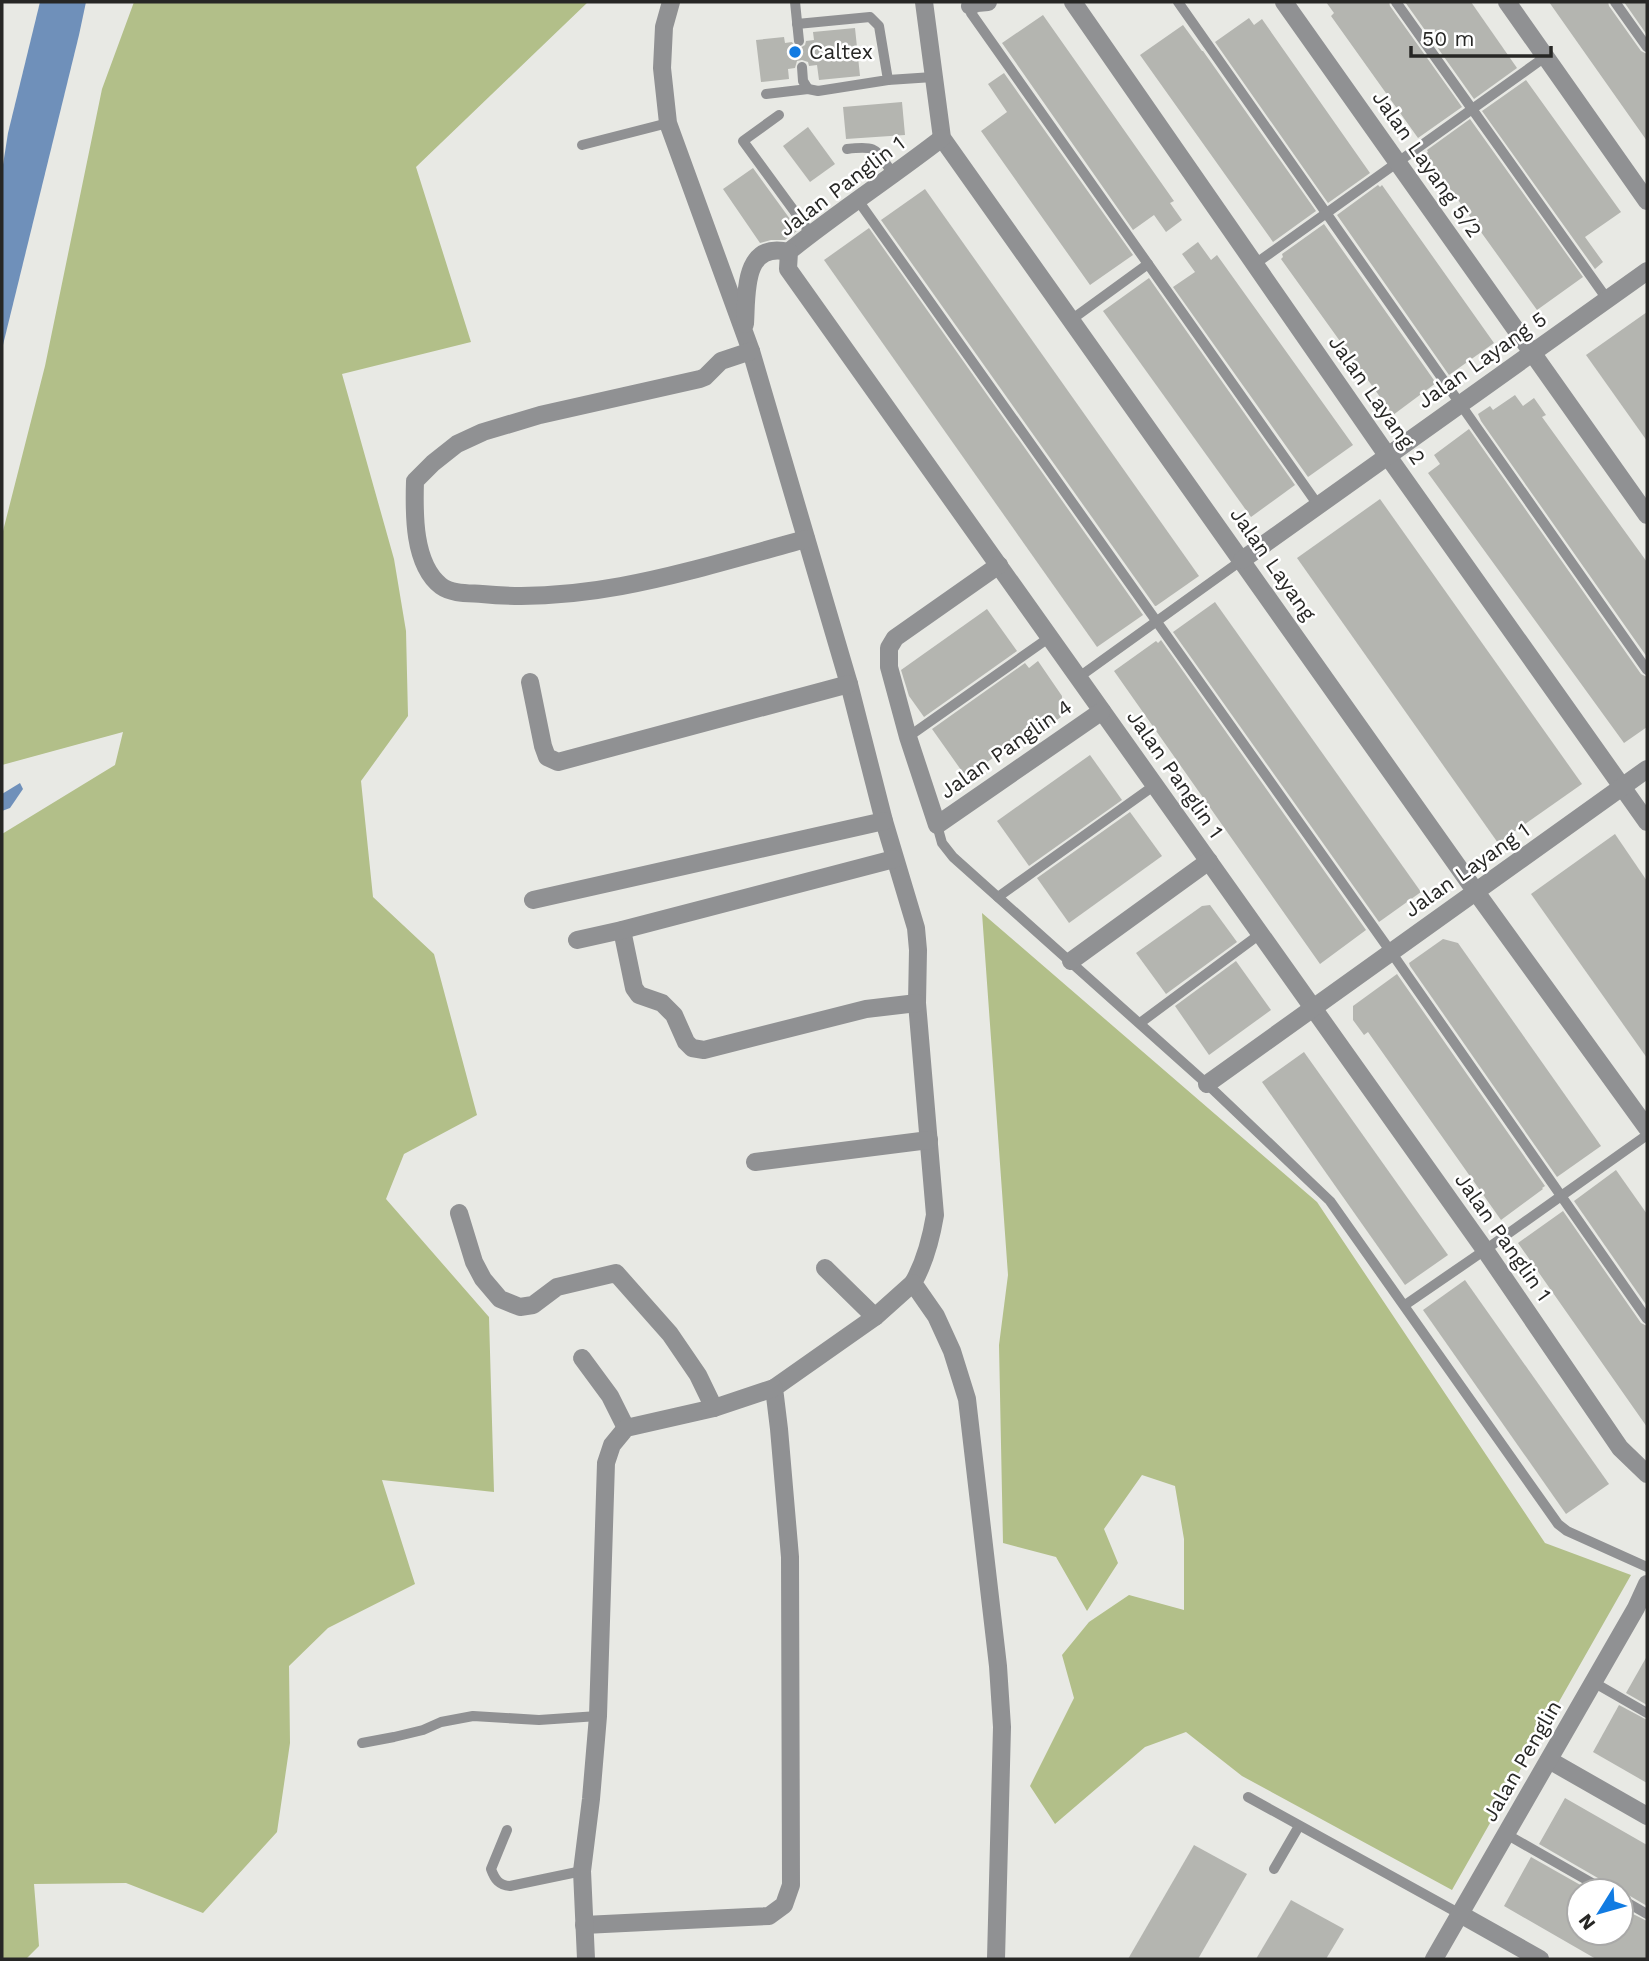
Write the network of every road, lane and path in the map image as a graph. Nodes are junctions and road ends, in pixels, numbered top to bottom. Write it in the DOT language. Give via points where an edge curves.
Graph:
graph roads {
  1 [pos="671,2"];
  2 [pos="794,2"];
  3 [pos="925,2"];
  4 [pos="988,2"];
  5 [pos="1073,2"];
  6 [pos="1178,2"];
  7 [pos="1284,2"];
  8 [pos="1396,2"];
  9 [pos="1507,2"];
  10 [pos="1615,2"];
  11 [pos="970,6"];
  12 [pos="797,24"];
  13 [pos="799,41"];
  14 [pos="1647,47"];
  15 [pos="1545,57"];
  16 [pos="802,67"];
  17 [pos="933,77"];
  18 [pos="888,80"];
  19 [pos="808,89"];
  20 [pos="766,94"];
  21 [pos="1472,110"];
  22 [pos="779,115"];
  23 [pos="668,123"];
  24 [pos="942,138"];
  25 [pos="582,145"];
  26 [pos="847,149"];
  27 [pos="1399,163"];
  28 [pos="894,175"];
  29 [pos="857,199"];
  30 [pos="1647,201"];
  31 [pos="1325,213"];
  32 [pos="811,234"];
  33 [pos="789,252"];
  34 [pos="1148,264"];
  35 [pos="1255,264"];
  36 [pos="1647,271"];
  37 [pos="1607,299"];
  38 [pos="1071,320"];
  39 [pos="745,331"];
  40 [pos="751,351"];
  41 [pos="1532,352"];
  42 [pos="1461,403"];
  43 [pos="1387,455"];
  44 [pos="1318,505"];
  45 [pos="1647,515"];
  46 [pos="806,539"];
  47 [pos="1242,560"];
  48 [pos="999,565"];
  49 [pos="1156,622"];
  50 [pos="1050,637"];
  51 [pos="1647,670"];
  52 [pos="1079,677"];
  53 [pos="530,682"];
  54 [pos="849,684"];
  55 [pos="1101,711"];
  56 [pos="908,737"];
  57 [pos="1647,769"];
  58 [pos="1155,785"];
  59 [pos="1623,786"];
  60 [pos="884,821"];
  61 [pos="1647,822"];
  62 [pos="937,825"];
  63 [pos="894,859"];
  64 [pos="1209,861"];
  65 [pos="1476,892"];
  66 [pos="998,897"];
  67 [pos="533,900"];
  68 [pos="622,930"];
  69 [pos="1260,934"];
  70 [pos="577,940"];
  71 [pos="1391,952"];
  72 [pos="1071,961"];
  73 [pos="917,1003"];
  74 [pos="1313,1009"];
  75 [pos="1140,1023"];
  76 [pos="1207,1084"];
  77 [pos="1647,1128"];
  78 [pos="1647,1135"];
  79 [pos="929,1140"];
  80 [pos="755,1162"];
  81 [pos="1561,1196"];
  82 [pos="459,1213"];
  83 [pos="1485,1250"];
  84 [pos="825,1268"];
  85 [pos="913,1283"];
  86 [pos="1405,1305"];
  87 [pos="875,1317"];
  88 [pos="1647,1319"];
  89 [pos="582,1358"];
  90 [pos="774,1388"];
  91 [pos="714,1408"];
  92 [pos="626,1428"];
  93 [pos="1647,1474"];
  94 [pos="1647,1567"];
  95 [pos="1647,1584"];
  96 [pos="1642,1611"];
  97 [pos="1593,1682"];
  98 [pos="1647,1713"];
  99 [pos="598,1716"];
  100 [pos="362,1743"];
  101 [pos="1549,1760"];
  102 [pos="1248,1797"];
  103 [pos="1647,1816"];
  104 [pos="1299,1826"];
  105 [pos="507,1830"];
  106 [pos="1506,1834"];
  107 [pos="1275,1869"];
  108 [pos="582,1871"];
  109 [pos="1581,1877"];
  110 [pos="1460,1914"];
  111 [pos="584,1926"];
  112 [pos="586,1959"];
  113 [pos="996,1959"];
  114 [pos="1434,1959"];
  115 [pos="1540,1959"];
  1 -- 23 [label="street" via="664,27 662,68"];
  2 -- 12 [label="lane"];
  3 -- 17 [label="street, Jalan Layang"];
  4 -- 11 [label="street"];
  5 -- 35 [label="street, Jalan Layang 2"];
  6 -- 31 [label="lane"];
  7 -- 27 [label="street, Jalan Layang 5/2"];
  8 -- 21 [label="lane"];
  9 -- 15 [label="street"];
  10 -- 14 [label="lane"];
  11 -- 34 [label="lane"];
  12 -- 13 [label="lane"];
  12 -- 18 [label="lane" via="870,17 879,26"];
  15 -- 21 [label="lane"];
  15 -- 30 [label="street"];
  16 -- 19 [label="lane"];
  17 -- 18 [label="lane"];
  17 -- 24 [label="street, Jalan Layang"];
  18 -- 19 [label="lane"];
  19 -- 20 [label="lane"];
  21 -- 27 [label="lane"];
  21 -- 37 [label="lane"];
  22 -- 32 [label="lane" via="743,141"];
  23 -- 25 [label="lane"];
  23 -- 39 [label="street"];
  24 -- 28 [label="street, Jalan Panglin 1"];
  24 -- 38 [label="street, Jalan Layang"];
  26 -- 28 [label="lane" via="874,149"];
  27 -- 31 [label="lane"];
  27 -- 41 [label="street, Jalan Layang 5/2"];
  28 -- 29 [label="street, Jalan Panglin 1"];
  29 -- 32 [label="street, Jalan Panglin 1"];
  29 -- 49 [label="lane"];
  31 -- 35 [label="lane"];
  31 -- 42 [label="lane"];
  32 -- 33 [label="street, Jalan Panglin 1"];
  33 -- 39 [label="street" via="770,251 751,267"];
  33 -- 48 [label="street, Jalan Panglin 1" via="788,269"];
  34 -- 38 [label="lane"];
  34 -- 44 [label="lane"];
  35 -- 43 [label="street, Jalan Layang 2"];
  36 -- 37 [label="street, Jalan Layang 5"];
  37 -- 41 [label="street, Jalan Layang 5"];
  38 -- 47 [label="street, Jalan Layang"];
  39 -- 40 [label="street"];
  40 -- 46 [label="street"];
  40 -- 46 [label="street" via="722,360 700,379 540,415 457,444 415,481 417,538 425,564 444,588 498,596 601,590"];
  41 -- 42 [label="street, Jalan Layang 5"];
  41 -- 45 [label="street, Jalan Layang 5/2"];
  42 -- 43 [label="street, Jalan Layang 5"];
  42 -- 51 [label="lane"];
  43 -- 44 [label="street, Jalan Layang 5"];
  43 -- 59 [label="street, Jalan Layang 2"];
  44 -- 47 [label="street, Jalan Layang 5"];
  46 -- 54 [label="street"];
  47 -- 49 [label="lane"];
  47 -- 65 [label="street, Jalan Layang"];
  48 -- 50 [label="street, Jalan Panglin 1"];
  48 -- 56 [label="street" via="895,638 889,648 889,667"];
  49 -- 52 [label="lane"];
  49 -- 71 [label="lane"];
  50 -- 52 [label="street, Jalan Panglin 1"];
  50 -- 56 [label="lane"];
  52 -- 55 [label="street, Jalan Panglin 1"];
  53 -- 54 [label="street" via="543,746 547,757 558,762"];
  54 -- 60 [label="street"];
  55 -- 58 [label="street, Jalan Panglin 1"];
  55 -- 62 [label="street, Jalan Panglin 4"];
  56 -- 62 [label="street"];
  57 -- 59 [label="street, Jalan Layang 1"];
  58 -- 64 [label="street, Jalan Panglin 1"];
  58 -- 66 [label="lane"];
  59 -- 61 [label="street, Jalan Layang 2"];
  59 -- 65 [label="street, Jalan Layang 1"];
  60 -- 63 [label="street"];
  60 -- 67 [label="street"];
  62 -- 66 [label="lane" via="942,843 953,857"];
  63 -- 68 [label="street"];
  63 -- 73 [label="street" via="916,928"];
  64 -- 69 [label="street, Jalan Panglin 1"];
  64 -- 72 [label="street"];
  65 -- 71 [label="street, Jalan Layang 1"];
  65 -- 77 [label="street, Jalan Layang"];
  66 -- 72 [label="lane"];
  68 -- 70 [label="street"];
  68 -- 73 [label="street" via="634,988 674,1015 692,1048 704,1050 866,1009"];
  69 -- 74 [label="street, Jalan Panglin 1"];
  69 -- 75 [label="lane"];
  71 -- 74 [label="street, Jalan Layang 1"];
  71 -- 81 [label="lane"];
  72 -- 75 [label="lane"];
  73 -- 79 [label="street"];
  74 -- 76 [label="street, Jalan Layang 1"];
  74 -- 83 [label="street, Jalan Panglin 1"];
  75 -- 76 [label="lane"];
  76 -- 86 [label="lane" via="1330,1200"];
  78 -- 81 [label="lane"];
  79 -- 80 [label="street"];
  79 -- 85 [label="street" via="932,1234"];
  81 -- 83 [label="lane"];
  81 -- 88 [label="lane"];
  82 -- 91 [label="street" via="483,1279 500,1299 520,1307 533,1306 557,1287 616,1273 670,1334"];
  83 -- 86 [label="lane"];
  83 -- 93 [label="street, Jalan Panglin 1" via="1620,1448"];
  84 -- 87 [label="street"];
  85 -- 87 [label="street"];
  85 -- 113 [label="street" via="936,1316 968,1399 1002,1727"];
  86 -- 94 [label="lane" via="1558,1524"];
  87 -- 90 [label="street"];
  89 -- 92 [label="street"];
  90 -- 91 [label="street"];
  90 -- 111 [label="street" via="790,1557 791,1885 784,1905 769,1916"];
  91 -- 92 [label="street"];
  92 -- 99 [label="street" via="612,1445 606,1463"];
  95 -- 96 [label="street, Jalan Penglin"];
  96 -- 97 [label="street, Jalan Penglin"];
  97 -- 98 [label="lane"];
  97 -- 101 [label="street, Jalan Penglin"];
  99 -- 100 [label="lane" via="540,1720 473,1716"];
  99 -- 108 [label="street"];
  101 -- 103 [label="street"];
  101 -- 106 [label="street, Jalan Penglin"];
  102 -- 104 [label="lane"];
  104 -- 107 [label="lane"];
  104 -- 110 [label="lane"];
  105 -- 108 [label="lane" via="491,1869 502,1885"];
  106 -- 109 [label="lane"];
  106 -- 110 [label="street, Jalan Penglin"];
  108 -- 111 [label="street"];
  110 -- 114 [label="street, Jalan Penglin"];
  110 -- 115 [label="street"];
  111 -- 112 [label="street"];
}
